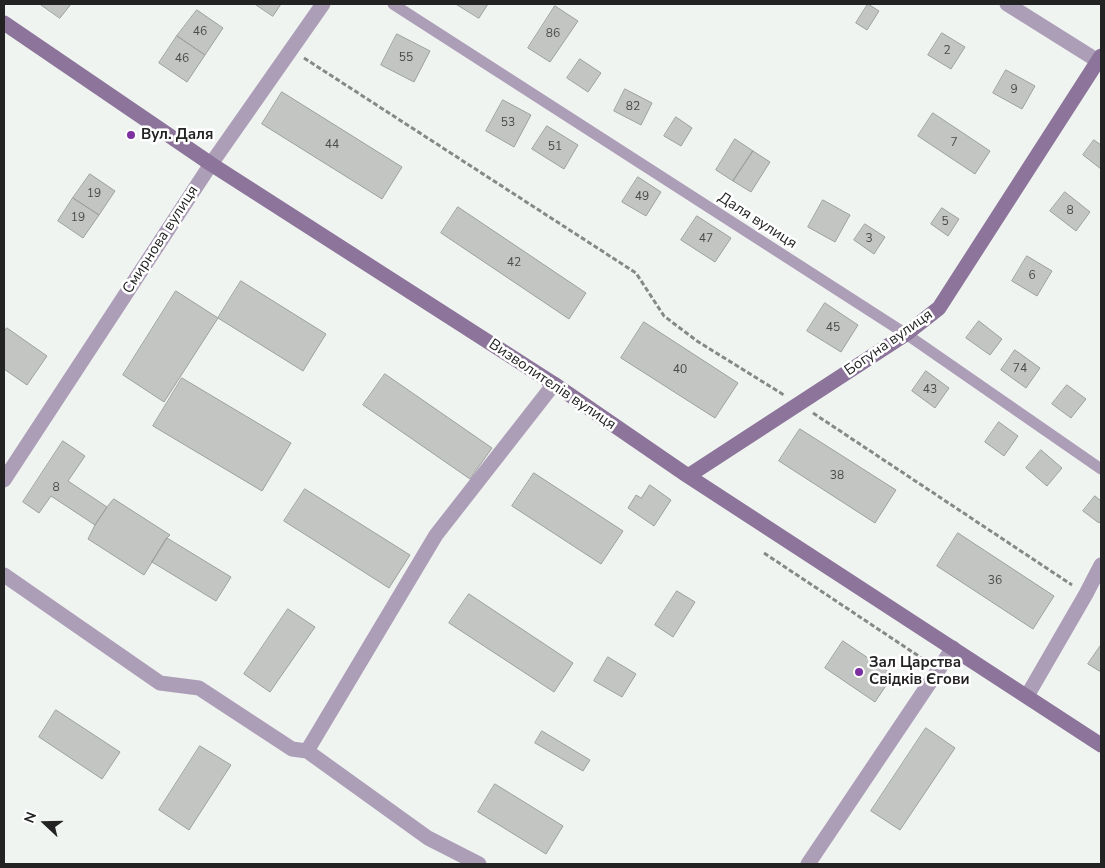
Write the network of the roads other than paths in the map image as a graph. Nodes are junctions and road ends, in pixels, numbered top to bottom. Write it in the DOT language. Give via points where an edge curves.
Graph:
graph roads {
  1 [pos="323,4"];
  2 [pos="393,4"];
  3 [pos="1007,4"];
  4 [pos="4,24"];
  5 [pos="1100,59"];
  6 [pos="211,164"];
  7 [pos="906,334"];
  8 [pos="554,384"];
  9 [pos="1101,469"];
  10 [pos="688,476"];
  11 [pos="4,480"];
  12 [pos="1101,565"];
  13 [pos="4,574"];
  14 [pos="953,648"];
  15 [pos="1027,696"];
  16 [pos="1101,745"];
  17 [pos="307,751"];
  18 [pos="479,864"];
  19 [pos="808,864"];
  1 -- 6 [label="street, Смирнова вулиця"];
  2 -- 7 [label="lane, Даля вулиця"];
  3 -- 5 [label="street"];
  4 -- 6 [label="street, Визволителів вулиця"];
  5 -- 7 [label="street, Богуна вулиця" via="940,308"];
  6 -- 8 [label="street, Визволителів вулиця"];
  6 -- 11 [label="street, Смирнова вулиця"];
  7 -- 9 [label="lane, Даля вулиця"];
  7 -- 10 [label="street, Богуна вулиця"];
  8 -- 10 [label="street, Визволителів вулиця"];
  8 -- 17 [label="street" via="436,535"];
  10 -- 14 [label="street, Визволителів вулиця"];
  12 -- 15 [label="street"];
  13 -- 17 [label="street" via="160,682 199,688 292,749"];
  14 -- 15 [label="street, Визволителів вулиця"];
  14 -- 19 [label="street"];
  15 -- 16 [label="street, Визволителів вулиця"];
  17 -- 18 [label="street" via="428,838"];
}
